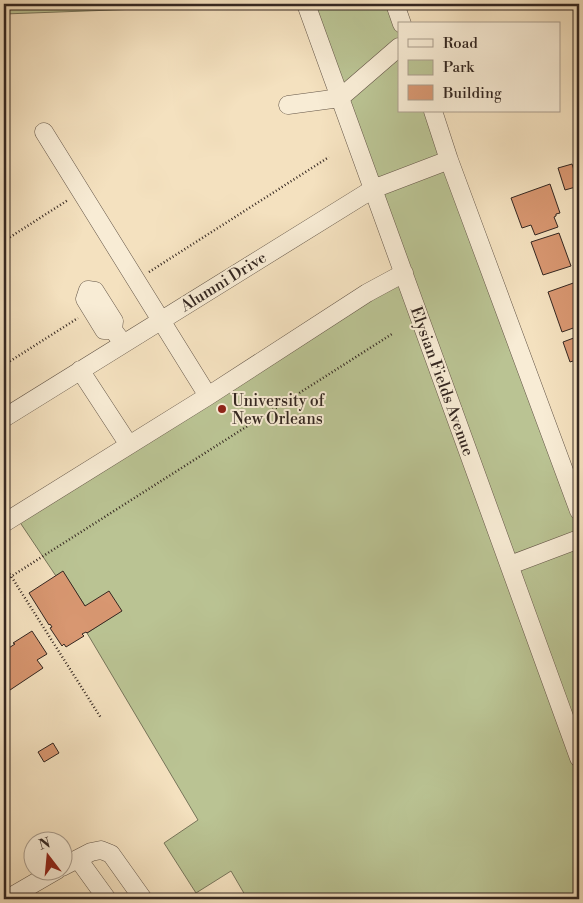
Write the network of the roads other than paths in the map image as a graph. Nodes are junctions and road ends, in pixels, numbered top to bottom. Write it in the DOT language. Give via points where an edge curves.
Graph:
graph roads {
  1 [pos="306,4"];
  2 [pos="395,4"];
  3 [pos="401,22"];
  4 [pos="398,48"];
  5 [pos="340,98"];
  6 [pos="288,105"];
  7 [pos="433,112"];
  8 [pos="44,132"];
  9 [pos="449,160"];
  10 [pos="373,189"];
  11 [pos="404,273"];
  12 [pos="92,309"];
  13 [pos="161,320"];
  14 [pos="118,337"];
  15 [pos="80,370"];
  16 [pos="208,396"];
  17 [pos="4,418"];
  18 [pos="129,445"];
  19 [pos="579,511"];
  20 [pos="4,523"];
  21 [pos="579,539"];
  22 [pos="510,564"];
  23 [pos="579,758"];
  24 [pos="72,862"];
  25 [pos="72,865"];
  26 [pos="40,880"];
  27 [pos="7,899"];
  28 [pos="107,899"];
  29 [pos="143,899"];
  1 -- 5 [label="street, Elysian Fields Avenue"];
  2 -- 3 [label="street"];
  4 -- 5 [label="street"];
  5 -- 6 [label="street"];
  5 -- 10 [label="street, Elysian Fields Avenue"];
  7 -- 9 [label="street"];
  8 -- 13 [label="street"];
  9 -- 10 [label="street, Alumni Drive"];
  9 -- 19 [label="street"];
  10 -- 11 [label="street, Elysian Fields Avenue"];
  10 -- 13 [label="street, Alumni Drive"];
  11 -- 16 [label="street" via="367,293"];
  11 -- 22 [label="street, Elysian Fields Avenue"];
  12 -- 14 [label="street" via="85,299 88,290 95,291 114,321"];
  13 -- 14 [label="street, Alumni Drive"];
  13 -- 16 [label="street"];
  14 -- 15 [label="street, Alumni Drive"];
  15 -- 17 [label="street, Alumni Drive"];
  15 -- 18 [label="street"];
  16 -- 18 [label="street"];
  18 -- 20 [label="street"];
  21 -- 22 [label="street"];
  22 -- 23 [label="street, Elysian Fields Avenue"];
  24 -- 29 [label="street" via="91,852 101,850 111,854"];
  25 -- 28 [label="street"];
  26 -- 27 [label="street"];
}
